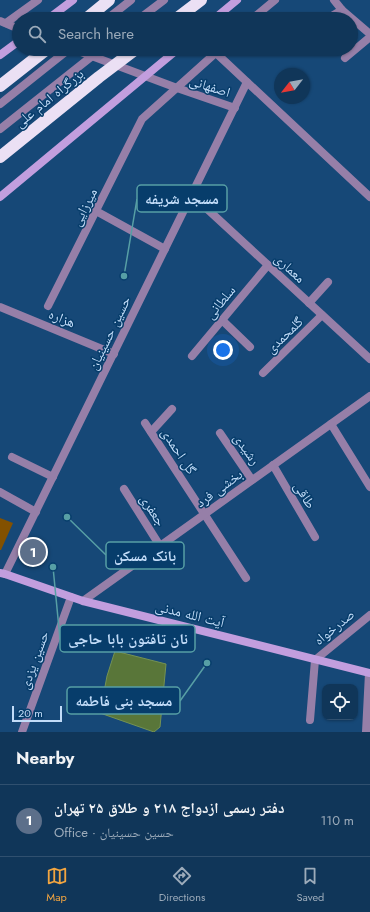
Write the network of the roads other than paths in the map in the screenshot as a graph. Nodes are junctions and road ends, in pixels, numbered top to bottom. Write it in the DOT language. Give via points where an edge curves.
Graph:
graph roads {
  1 [pos="38,0"];
  2 [pos="73,0"];
  3 [pos="109,0"];
  4 [pos="131,0"];
  5 [pos="164,0"];
  6 [pos="201,0"];
  7 [pos="237,0"];
  8 [pos="275,0"];
  9 [pos="334,0"];
  10 [pos="342,10"];
  11 [pos="19,12"];
  12 [pos="57,12"];
  13 [pos="94,12"];
  14 [pos="116,12"];
  15 [pos="148,12"];
  16 [pos="185,12"];
  17 [pos="222,12"];
  18 [pos="260,12"];
  19 [pos="339,12"];
  20 [pos="12,16"];
  21 [pos="3,22"];
  22 [pos="358,25"];
  23 [pos="370,36"];
  24 [pos="12,46"];
  25 [pos="358,47"];
  26 [pos="0,55"];
  27 [pos="38,56"];
  28 [pos="61,56"];
  29 [pos="92,56"];
  30 [pos="92,56"];
  31 [pos="127,56"];
  32 [pos="170,56"];
  33 [pos="212,56"];
  34 [pos="223,56"];
  35 [pos="347,56"];
  36 [pos="345,58"];
  37 [pos="247,82"];
  38 [pos="0,86"];
  39 [pos="177,88"];
  40 [pos="0,104"];
  41 [pos="235,108"];
  42 [pos="0,129"];
  43 [pos="0,157"];
  44 [pos="192,196"];
  45 [pos="0,197"];
  46 [pos="370,197"];
  47 [pos="96,211"];
  48 [pos="165,249"];
  49 [pos="268,265"];
  50 [pos="328,282"];
  51 [pos="309,303"];
  52 [pos="48,306"];
  53 [pos="0,307"];
  54 [pos="322,316"];
  55 [pos="222,320"];
  56 [pos="250,347"];
  57 [pos="114,354"];
  58 [pos="192,356"];
  59 [pos="370,359"];
  60 [pos="264,373"];
  61 [pos="370,396"];
  62 [pos="172,409"];
  63 [pos="145,423"];
  64 [pos="330,424"];
  65 [pos="151,432"];
  66 [pos="220,433"];
  67 [pos="12,457"];
  68 [pos="273,465"];
  69 [pos="53,477"];
  70 [pos="252,480"];
  71 [pos="370,487"];
  72 [pos="124,489"];
  73 [pos="0,492"];
  74 [pos="36,512"];
  75 [pos="204,514"];
  76 [pos="315,537"];
  77 [pos="160,546"];
  78 [pos="2,572"];
  79 [pos="246,578"];
  80 [pos="71,597"];
  81 [pos="83,601"];
  82 [pos="370,615"];
  83 [pos="315,660"];
  84 [pos="370,673"];
  85 [pos="310,720"];
  86 [pos="22,732"];
  87 [pos="366,732"];
  1 -- 11 [label="street"];
  2 -- 12 [label="main road"];
  3 -- 13 [label="highway"];
  4 -- 14 [label="street"];
  5 -- 15 [label="street"];
  6 -- 16 [label="highway"];
  7 -- 17 [label="main road"];
  8 -- 18 [label="street"];
  9 -- 10 [label="street"];
  10 -- 19 [label="street"];
  20 -- 21 [label="street"];
  22 -- 23 [label="street"];
  23 -- 25 [label="street"];
  24 -- 26 [label="main road"];
  27 -- 38 [label="highway"];
  28 -- 40 [label="street"];
  29 -- 39 [label="street, اصفهانی"];
  30 -- 42 [label="street"];
  31 -- 43 [label="highway, بزرگراه امام علی"];
  32 -- 45 [label="main road"];
  33 -- 39 [label="street"];
  34 -- 37 [label="street"];
  35 -- 36 [label="street"];
  37 -- 41 [label="street, حسین حسینیان"];
  37 -- 46 [label="street"];
  39 -- 41 [label="street, اصفهانی"];
  39 -- 47 [label="street, میرزایی" via="142,119"];
  41 -- 44 [label="street, حسین حسینیان"];
  44 -- 48 [label="street, حسین حسینیان"];
  44 -- 49 [label="street, معماری"];
  47 -- 48 [label="street"];
  47 -- 52 [label="street, میرزایی"];
  48 -- 57 [label="street, حسین حسینیان"];
  49 -- 51 [label="street, معماری"];
  49 -- 55 [label="street, سلطانی"];
  50 -- 51 [label="street"];
  51 -- 54 [label="street, معماری"];
  53 -- 57 [label="street, هزاره"];
  54 -- 59 [label="street, معماری"];
  54 -- 60 [label="street, گلمحمدی"];
  55 -- 56 [label="street"];
  55 -- 58 [label="street, سلطانی"];
  57 -- 69 [label="street, حسین حسینیان"];
  61 -- 64 [label="street, بخشی فرد"];
  62 -- 65 [label="street"];
  63 -- 65 [label="street, گل احمدی"];
  64 -- 68 [label="street, بخشی فرد"];
  64 -- 71 [label="street"];
  65 -- 75 [label="street, گل احمدی"];
  66 -- 70 [label="street, رشیدی"];
  67 -- 69 [label="street"];
  68 -- 70 [label="street, بخشی فرد"];
  68 -- 76 [label="street, طاقی"];
  69 -- 74 [label="street, حسین حسینیان"];
  70 -- 75 [label="street, بخشی فرد"];
  72 -- 77 [label="street, جعفری"];
  73 -- 74 [label="street"];
  74 -- 78 [label="street, حسین حسینیان"];
  75 -- 77 [label="street, بخشی فرد"];
  75 -- 79 [label="street, گل احمدی"];
  77 -- 81 [label="street, بخشی فرد"];
  78 -- 80 [label="main road, آیت الله مدنی"];
  80 -- 81 [label="main road, آیت الله مدنی"];
  80 -- 86 [label="street, حسین یزدی"];
  81 -- 83 [label="main road, آیت الله مدنی"];
  82 -- 83 [label="street, صدرخواه"];
  83 -- 84 [label="main road, آیت الله مدنی"];
  83 -- 85 [label="street"];
  84 -- 87 [label="street"];
}
